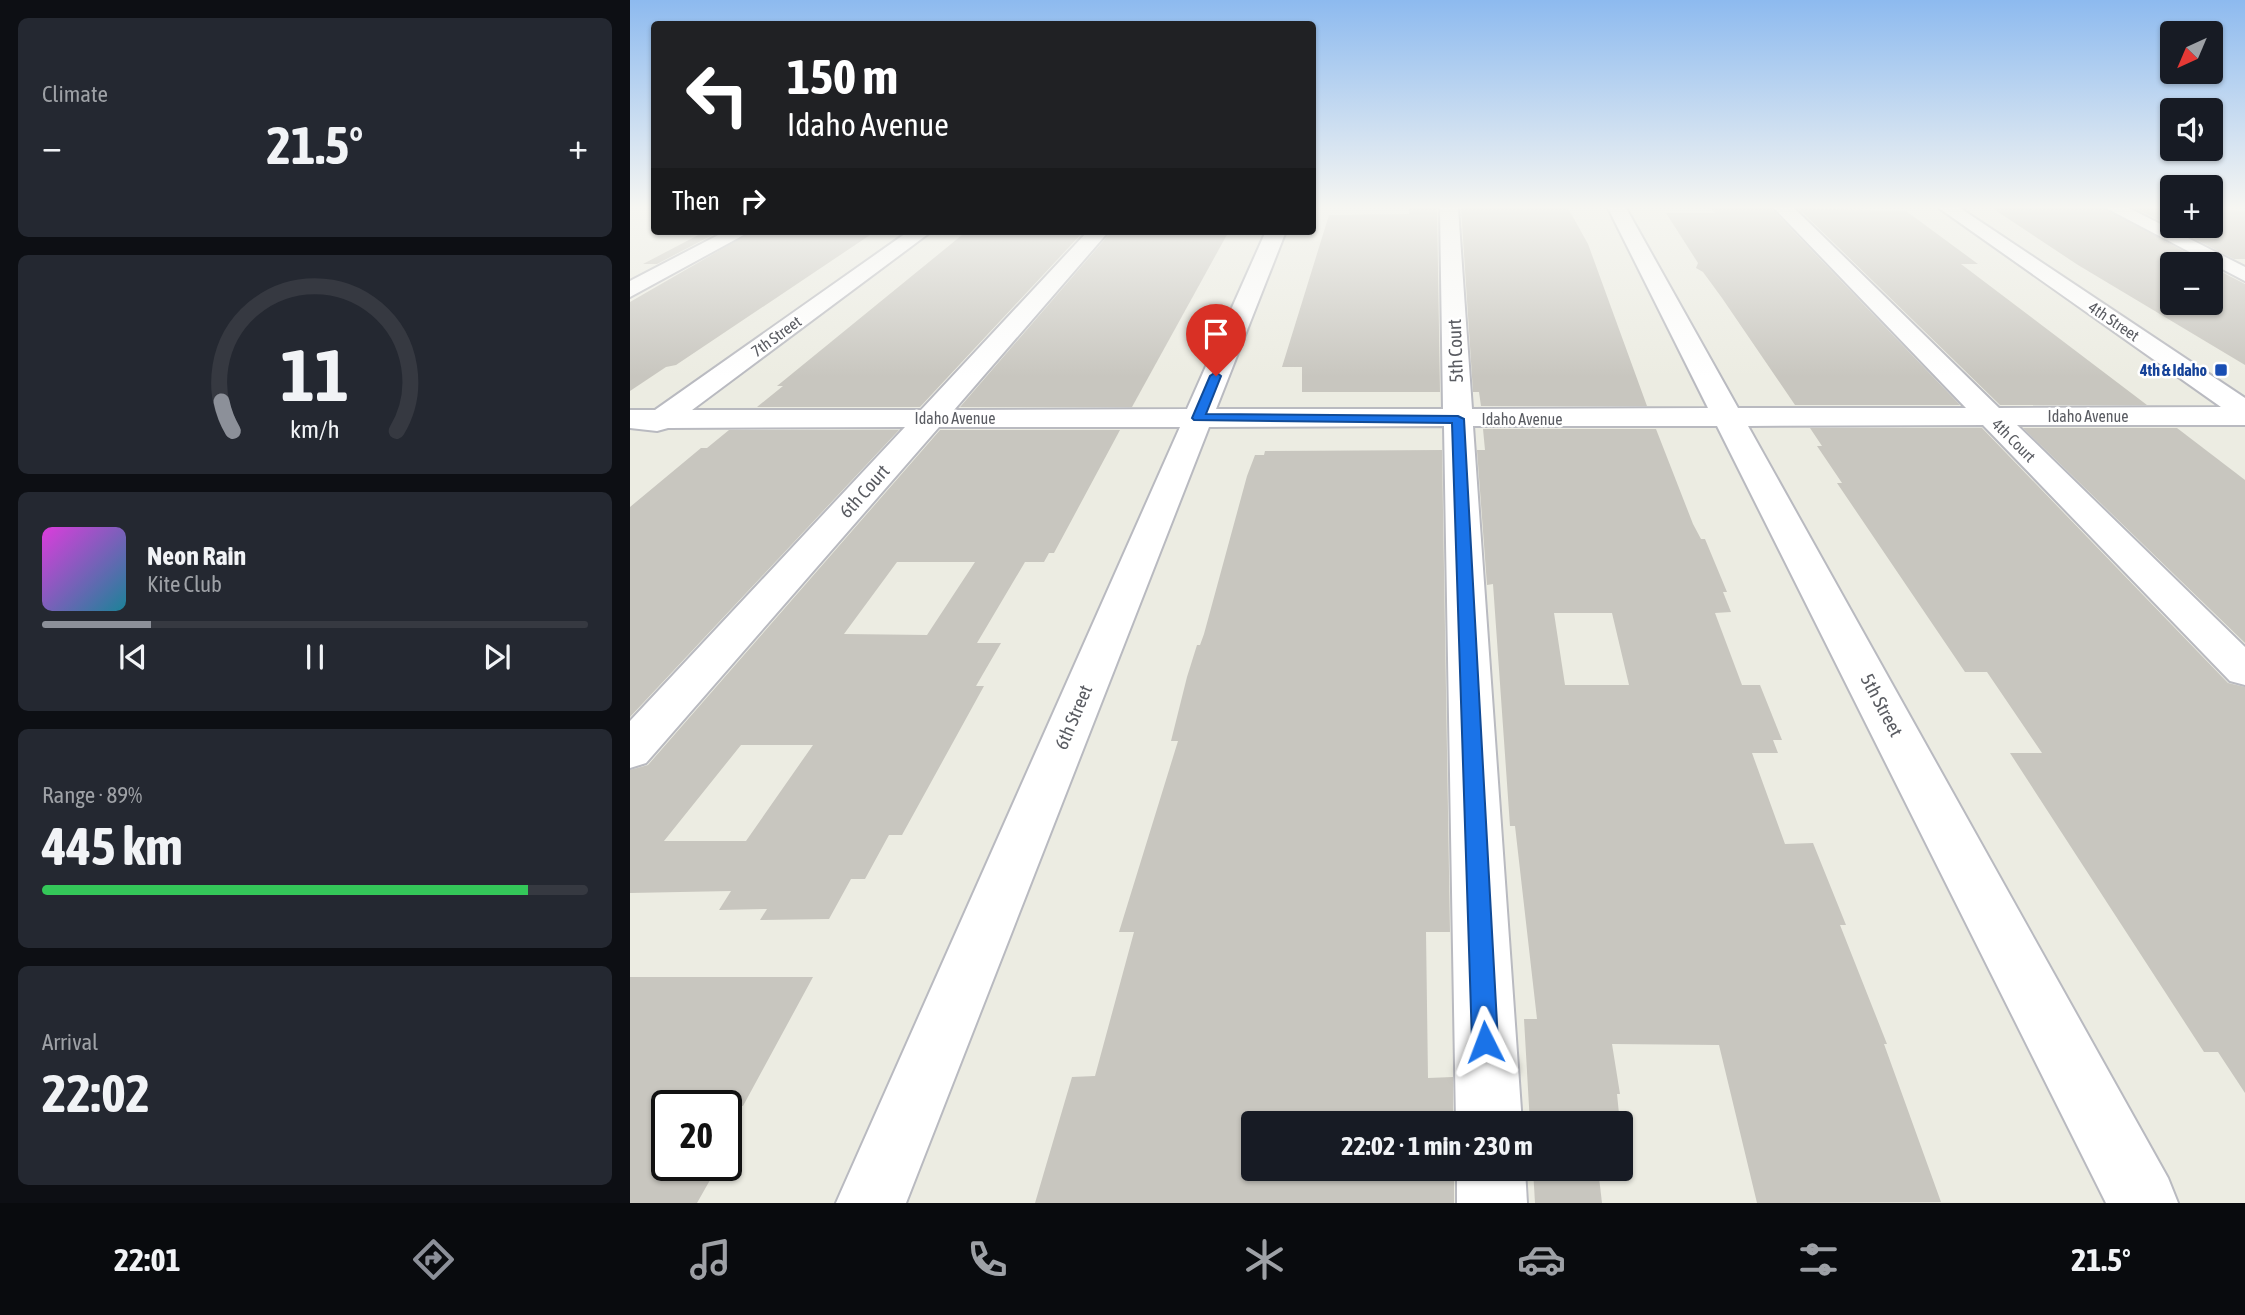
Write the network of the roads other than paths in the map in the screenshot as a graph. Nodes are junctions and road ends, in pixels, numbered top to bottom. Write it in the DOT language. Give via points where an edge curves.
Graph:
graph roads {
  1 [pos="679,264"];
  2 [pos="876,264"];
  3 [pos="1069,264"];
  4 [pos="1262,264"];
  5 [pos="1451,264"];
  6 [pos="1647,264"];
  7 [pos="1839,264"];
  8 [pos="2029,264"];
  9 [pos="2224,264"];
  10 [pos="2245,275"];
  11 [pos="630,290"];
  12 [pos="2245,413"];
  13 [pos="1990,416"];
  14 [pos="929,418"];
  15 [pos="1198,418"];
  16 [pos="1731,418"];
  17 [pos="630,419"];
  18 [pos="662,419"];
  19 [pos="1458,419"];
  20 [pos="630,442"];
  21 [pos="2245,671"];
  22 [pos="630,751"];
  23 [pos="1488,1111"];
  24 [pos="1491,1181"];
  25 [pos="871,1203"];
  26 [pos="1492,1203"];
  27 [pos="2143,1203"];
  1 -- 11 [label="street"];
  2 -- 18 [label="street, 7th Street"];
  3 -- 14 [label="street, 6th Court"];
  4 -- 15 [label="street, 6th Street"];
  5 -- 19 [label="street, 5th Court"];
  6 -- 16 [label="street, 5th Street"];
  7 -- 13 [label="street, 4th Court"];
  8 -- 12 [label="street, 4th Street"];
  9 -- 10 [label="street"];
  12 -- 13 [label="street, Idaho Avenue"];
  13 -- 16 [label="street, Idaho Avenue"];
  13 -- 21 [label="street, 4th Court"];
  14 -- 15 [label="street, Idaho Avenue"];
  14 -- 18 [label="street, Idaho Avenue"];
  14 -- 22 [label="street, 6th Court"];
  15 -- 19 [label="street, Idaho Avenue"];
  15 -- 25 [label="street, 6th Street"];
  16 -- 19 [label="street, Idaho Avenue"];
  16 -- 27 [label="street, 5th Street"];
  17 -- 18 [label="street, Idaho Avenue"];
  18 -- 20 [label="street, 7th Street"];
  19 -- 23 [label="street, 5th Court"];
  24 -- 26 [label="street"];
}
